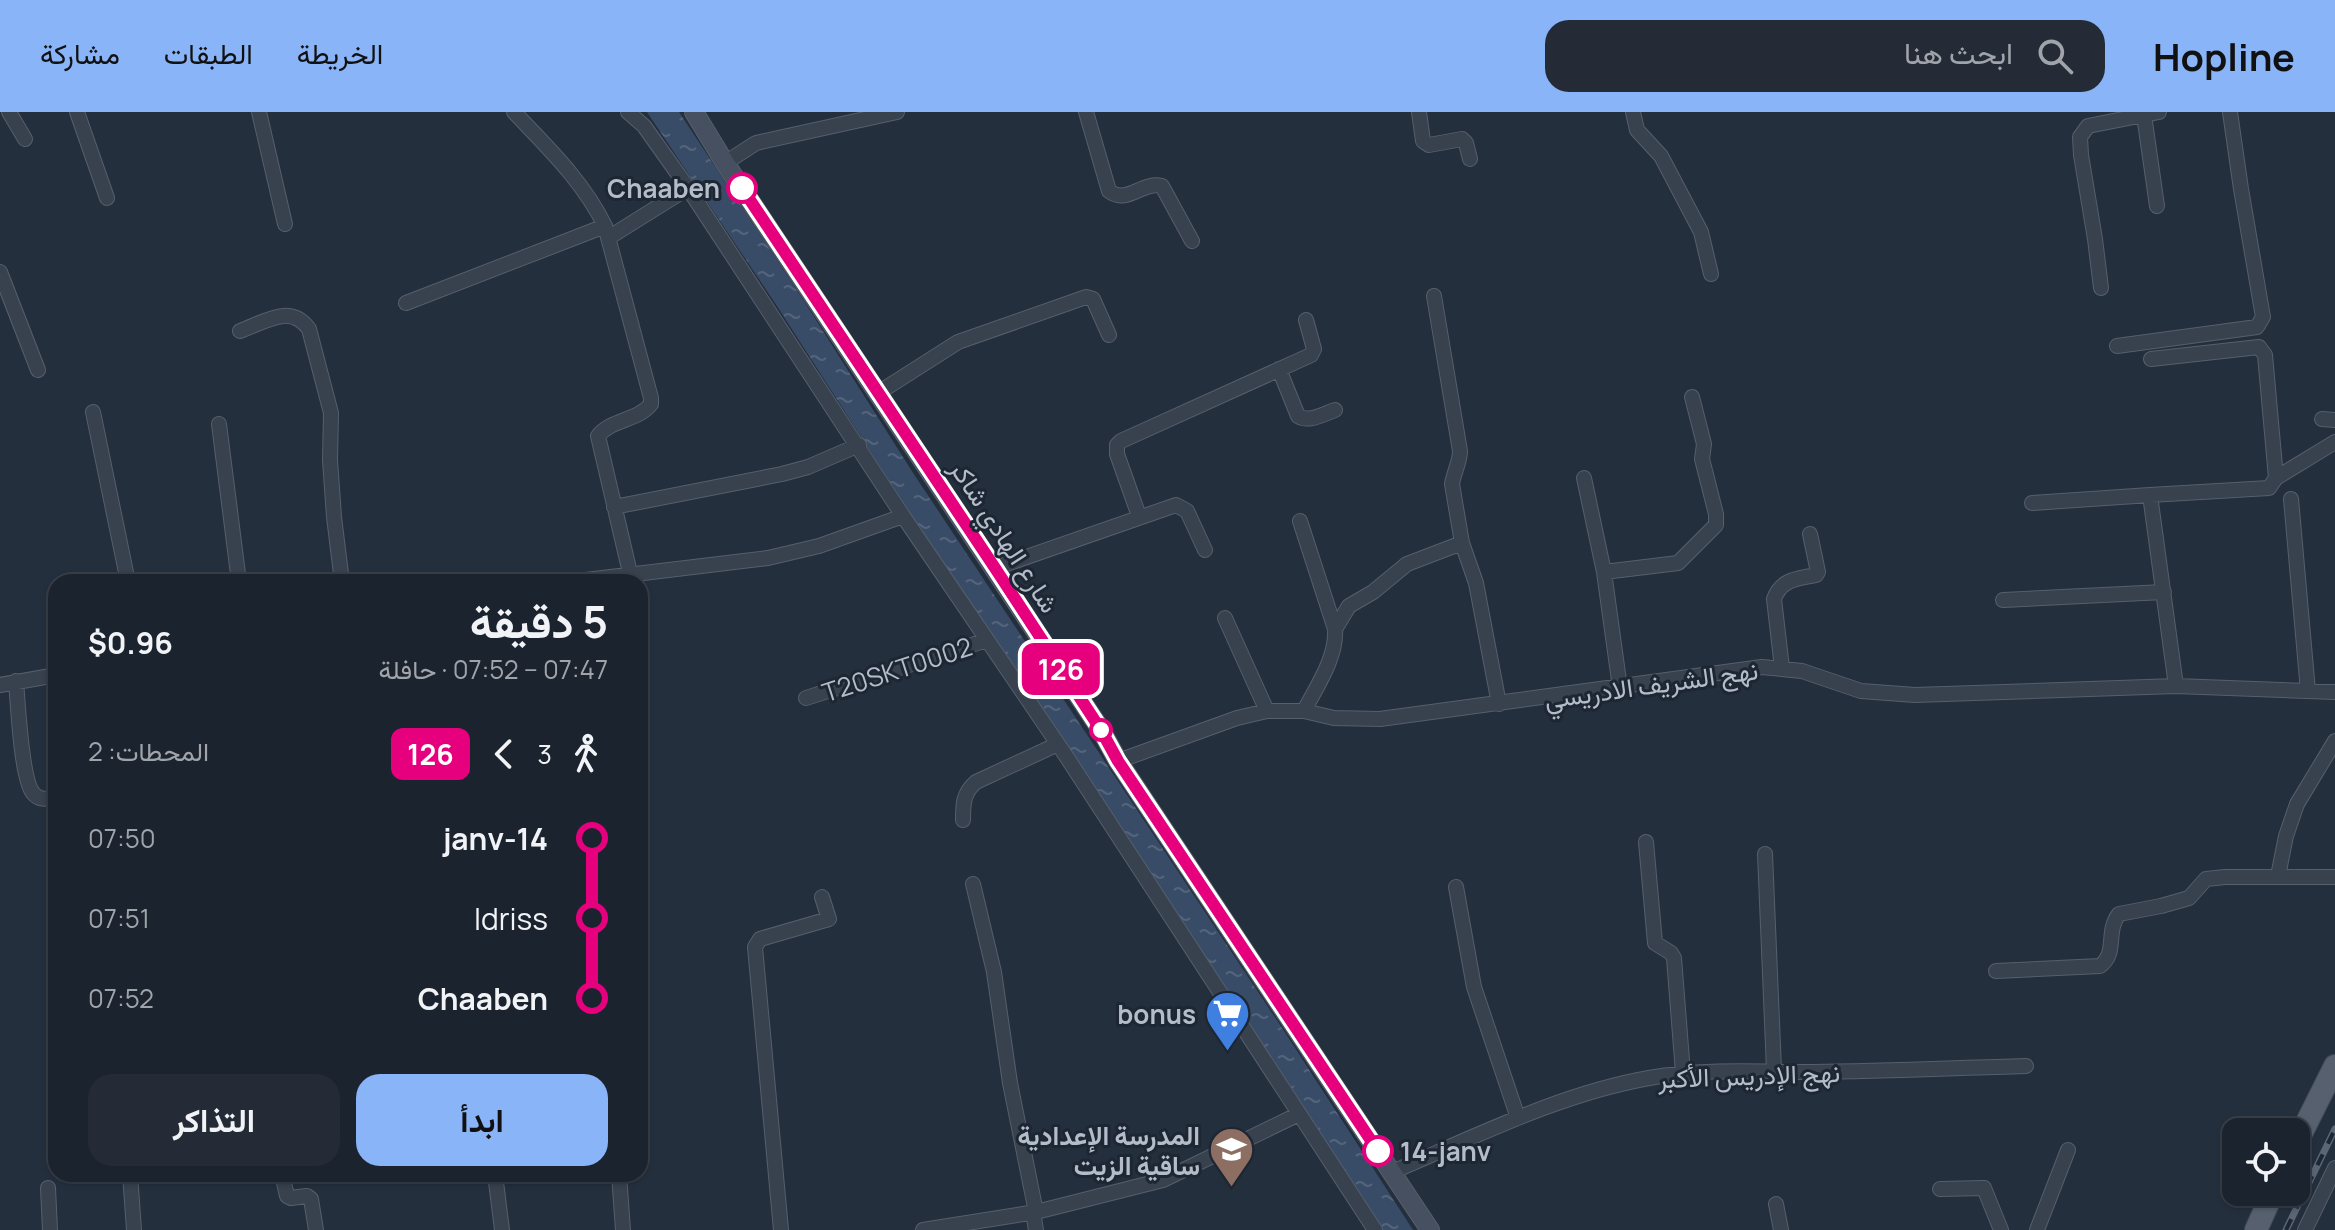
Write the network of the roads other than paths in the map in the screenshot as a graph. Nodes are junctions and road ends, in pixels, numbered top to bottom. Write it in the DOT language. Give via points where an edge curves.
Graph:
graph roads {
  1 [pos="9,112"];
  2 [pos="77,112"];
  3 [pos="259,112"];
  4 [pos="514,112"];
  5 [pos="628,112"];
  6 [pos="694,112"];
  7 [pos="897,112"];
  8 [pos="1086,112"];
  9 [pos="1419,112"];
  10 [pos="1633,112"];
  11 [pos="2230,112"];
  12 [pos="2152,113"];
  13 [pos="850,117"];
  14 [pos="25,139"];
  15 [pos="1470,159"];
  16 [pos="725,163"];
  17 [pos="688,188"];
  18 [pos="107,198"];
  19 [pos="2157,206"];
  20 [pos="285,224"];
  21 [pos="606,232"];
  22 [pos="1192,241"];
  23 [pos="0,272"];
  24 [pos="1711,274"];
  25 [pos="2101,288"];
  26 [pos="1434,296"];
  27 [pos="406,303"];
  28 [pos="1306,320"];
  29 [pos="240,331"];
  30 [pos="1109,335"];
  31 [pos="2117,346"];
  32 [pos="2151,359"];
  33 [pos="1279,369"];
  34 [pos="38,370"];
  35 [pos="878,393"];
  36 [pos="1692,397"];
  37 [pos="1335,410"];
  38 [pos="93,412"];
  39 [pos="219,424"];
  40 [pos="2335,442"];
  41 [pos="859,445"];
  42 [pos="1584,478"];
  43 [pos="2276,478"];
  44 [pos="2150,495"];
  45 [pos="2291,499"];
  46 [pos="2032,503"];
  47 [pos="614,507"];
  48 [pos="903,516"];
  49 [pos="1139,516"];
  50 [pos="1300,521"];
  51 [pos="1810,534"];
  52 [pos="1462,543"];
  53 [pos="1205,550"];
  54 [pos="995,568"];
  55 [pos="1604,572"];
  56 [pos="630,573"];
  57 [pos="126,574"];
  58 [pos="238,574"];
  59 [pos="341,574"];
  60 [pos="624,574"];
  61 [pos="2164,592"];
  62 [pos="2003,600"];
  63 [pos="1225,618"];
  64 [pos="1335,629"];
  65 [pos="987,640"];
  66 [pos="1782,668"];
  67 [pos="48,676"];
  68 [pos="16,681"];
  69 [pos="0,685"];
  70 [pos="2176,686"];
  71 [pos="1620,688"];
  72 [pos="2308,691"];
  73 [pos="2335,692"];
  74 [pos="806,698"];
  75 [pos="1499,704"];
  76 [pos="1267,711"];
  77 [pos="1304,711"];
  78 [pos="2335,741"];
  79 [pos="1058,744"];
  80 [pos="1118,761"];
  81 [pos="48,799"];
  82 [pos="963,820"];
  83 [pos="1646,842"];
  84 [pos="1765,854"];
  85 [pos="2278,876"];
  86 [pos="2335,877"];
  87 [pos="973,884"];
  88 [pos="1456,887"];
  89 [pos="822,897"];
  90 [pos="1996,971"];
  91 [pos="2026,1066"];
  92 [pos="2335,1066"];
  93 [pos="1774,1070"];
  94 [pos="1683,1073"];
  95 [pos="1299,1114"];
  96 [pos="1518,1118"];
  97 [pos="2309,1118"];
  98 [pos="2068,1150"];
  99 [pos="2335,1168"];
  100 [pos="1392,1172"];
  101 [pos="131,1182"];
  102 [pos="284,1182"];
  103 [pos="496,1182"];
  104 [pos="620,1182"];
  105 [pos="48,1188"];
  106 [pos="1940,1189"];
  107 [pos="1776,1204"];
  108 [pos="2267,1206"];
  109 [pos="1035,1212"];
  110 [pos="50,1230"];
  111 [pos="134,1230"];
  112 [pos="316,1230"];
  113 [pos="502,1230"];
  114 [pos="623,1230"];
  115 [pos="781,1230"];
  116 [pos="923,1230"];
  117 [pos="1036,1230"];
  118 [pos="1375,1230"];
  119 [pos="1430,1230"];
  120 [pos="1781,1230"];
  121 [pos="2001,1230"];
  122 [pos="2037,1230"];
  123 [pos="2256,1230"];
  124 [pos="2305,1230"];
  1 -- 14 [label="street"];
  2 -- 18 [label="street"];
  3 -- 20 [label="street"];
  4 -- 21 [label="street" via="574,176"];
  5 -- 17 [label="street"];
  6 -- 16 [label="main road, شارع الهادي شاكر"];
  7 -- 13 [label="street"];
  8 -- 22 [label="street" via="1109,191 1124,197 1154,184 1162,186"];
  9 -- 15 [label="street" via="1426,144 1462,139"];
  10 -- 24 [label="street" via="1637,130 1661,156 1701,232"];
  11 -- 31 [label="street" via="2263,317 2257,327"];
  12 -- 19 [label="street"];
  12 -- 25 [label="street" via="2088,126 2080,137"];
  13 -- 16 [label="street" via="756,143"];
  16 -- 35 [label="main road, شارع الهادي شاكر"];
  17 -- 21 [label="street"];
  17 -- 41 [label="street"];
  21 -- 27 [label="street"];
  21 -- 47 [label="street" via="651,404 598,436"];
  23 -- 34 [label="street"];
  26 -- 52 [label="street" via="1460,451 1452,484"];
  28 -- 33 [label="street" via="1314,351"];
  29 -- 59 [label="street" via="285,314 309,329 331,413 329,451"];
  30 -- 35 [label="street" via="1093,299 1086,297 958,342"];
  32 -- 43 [label="street" via="2259,347 2265,355"];
  33 -- 37 [label="street" via="1298,416 1308,419"];
  33 -- 49 [label="street" via="1117,445"];
  35 -- 54 [label="main road, شارع الهادي شاكر"];
  36 -- 55 [label="street" via="1716,525 1678,563"];
  38 -- 57 [label="street"];
  39 -- 58 [label="street"];
  40 -- 43 [label="street"];
  41 -- 47 [label="street" via="782,474"];
  41 -- 48 [label="street"];
  42 -- 55 [label="street"];
  43 -- 44 [label="street" via="2269,488"];
  44 -- 46 [label="street"];
  44 -- 61 [label="street"];
  45 -- 72 [label="street"];
  47 -- 56 [label="street"];
  48 -- 56 [label="street" via="768,558"];
  48 -- 65 [label="street"];
  49 -- 53 [label="street" via="1182,506"];
  49 -- 54 [label="street"];
  50 -- 64 [label="street"];
  51 -- 66 [label="street" via="1818,572 1788,581 1774,599"];
  52 -- 64 [label="street" via="1407,564 1349,606"];
  52 -- 75 [label="street" via="1476,583"];
  54 -- 80 [label="main road, شارع الهادي شاكر"];
  55 -- 71 [label="street"];
  56 -- 60 [label="street"];
  61 -- 62 [label="street"];
  61 -- 70 [label="street"];
  63 -- 76 [label="street"];
  64 -- 77 [label="street" via="1328,663"];
  65 -- 74 [label="street, T20SKT0002"];
  65 -- 79 [label="street"];
  66 -- 70 [label="street, نهج الشريف الادريسي" via="1861,691 1915,695"];
  66 -- 71 [label="street, نهج الشريف الادريسي"];
  67 -- 68 [label="street"];
  68 -- 69 [label="street"];
  68 -- 81 [label="street" via="26,774 31,792"];
  70 -- 72 [label="street, نهج الشريف الادريسي"];
  71 -- 75 [label="street, نهج الشريف الادريسي"];
  72 -- 73 [label="street, نهج الشريف الادريسي"];
  75 -- 77 [label="street, نهج الشريف الادريسي" via="1380,719"];
  76 -- 77 [label="street, نهج الشريف الادريسي"];
  76 -- 80 [label="street, نهج الشريف الادريسي"];
  78 -- 85 [label="street" via="2297,804"];
  79 -- 82 [label="street" via="976,782 964,797"];
  79 -- 95 [label="street"];
  80 -- 100 [label="main road, شارع الهادي شاكر"];
  83 -- 94 [label="street" via="1655,943 1674,958"];
  84 -- 93 [label="street"];
  85 -- 86 [label="street"];
  85 -- 90 [label="street" via="2206,879 2189,898 2119,914 2111,927 2107,961 2100,966"];
  87 -- 109 [label="street" via="994,972"];
  88 -- 96 [label="street" via="1474,987"];
  89 -- 115 [label="street" via="829,919 760,939 755,947"];
  91 -- 93 [label="street, نهج الإدريس الأكبر"];
  92 -- 97 [label="main road"];
  93 -- 94 [label="street, نهج الإدريس الأكبر"];
  94 -- 96 [label="street, نهج الإدريس الأكبر" via="1578,1096"];
  95 -- 109 [label="street" via="1163,1180"];
  95 -- 118 [label="street"];
  96 -- 100 [label="street, نهج الإدريس الأكبر"];
  98 -- 122 [label="street"];
  99 -- 124 [label="street"];
  100 -- 119 [label="main road, شارع الهادي شاكر"];
  101 -- 111 [label="street"];
  102 -- 112 [label="street" via="287,1196 311,1199"];
  103 -- 113 [label="street"];
  104 -- 114 [label="street"];
  105 -- 110 [label="street"];
  106 -- 121 [label="street" via="1984,1188"];
  107 -- 120 [label="street"];
  108 -- 123 [label="main road"];
  109 -- 116 [label="street"];
  109 -- 117 [label="street"];
}
